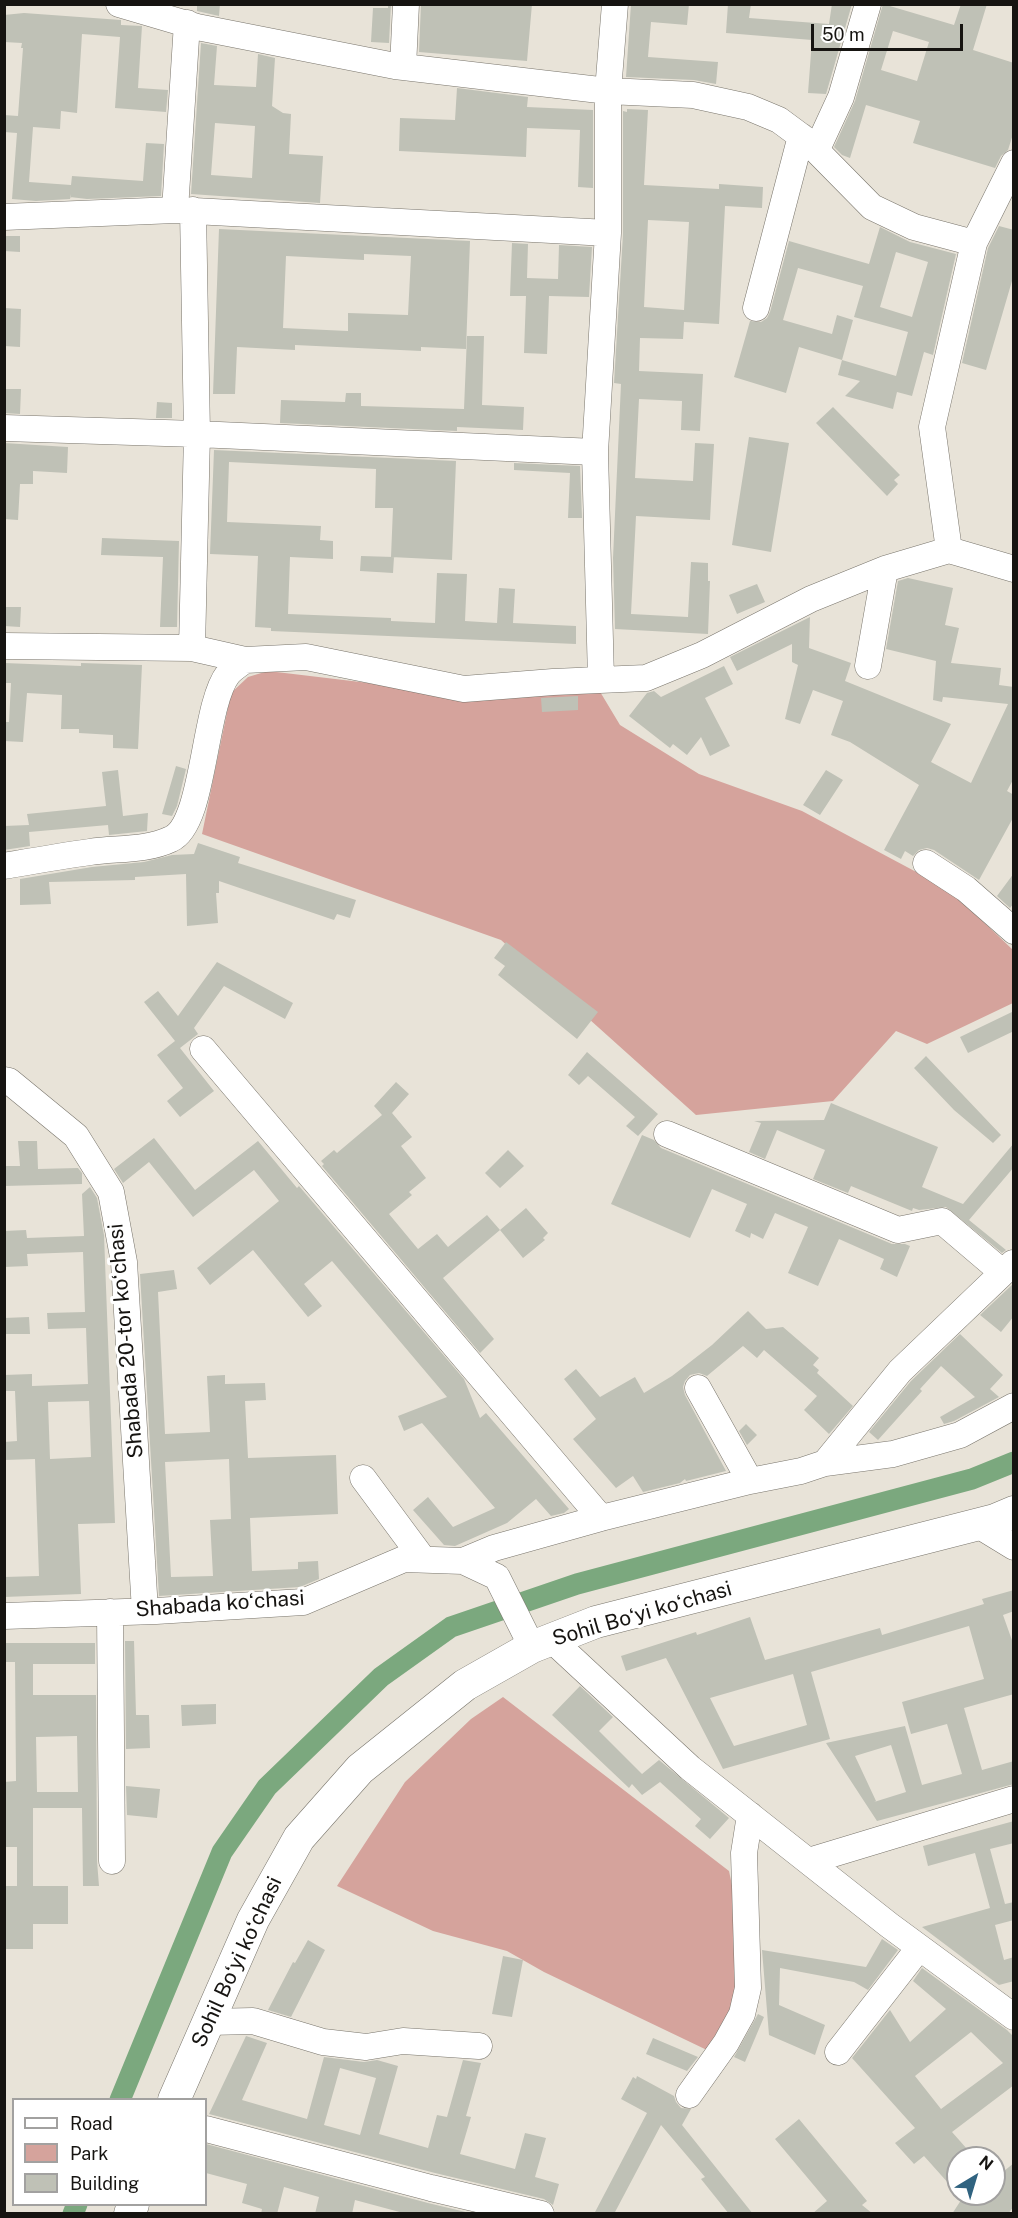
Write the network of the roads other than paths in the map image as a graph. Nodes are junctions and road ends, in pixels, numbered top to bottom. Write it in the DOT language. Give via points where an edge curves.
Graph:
graph roads {
  1 [pos="118,4"];
  2 [pos="406,4"];
  3 [pos="615,4"];
  4 [pos="868,4"];
  5 [pos="186,23"];
  6 [pos="403,67"];
  7 [pos="608,91"];
  8 [pos="809,142"];
  9 [pos="1014,163"];
  10 [pos="184,210"];
  11 [pos="4,217"];
  12 [pos="608,233"];
  13 [pos="974,243"];
  14 [pos="756,308"];
  15 [pos="4,428"];
  16 [pos="197,434"];
  17 [pos="595,452"];
  18 [pos="949,550"];
  19 [pos="885,569"];
  20 [pos="1014,569"];
  21 [pos="4,646"];
  22 [pos="192,648"];
  23 [pos="245,660"];
  24 [pos="868,666"];
  25 [pos="601,679"];
  26 [pos="926,863"];
  27 [pos="4,866"];
  28 [pos="1014,932"];
  29 [pos="203,1049"];
  30 [pos="4,1080"];
  31 [pos="667,1134"];
  32 [pos="1008,1267"];
  33 [pos="698,1388"];
  34 [pos="1014,1406"];
  35 [pos="825,1463"];
  36 [pos="363,1478"];
  37 [pos="750,1481"];
  38 [pos="1014,1512"];
  39 [pos="601,1518"];
  40 [pos="978,1525"];
  41 [pos="1014,1547"];
  42 [pos="423,1559"];
  43 [pos="463,1561"];
  44 [pos="145,1611"];
  45 [pos="110,1612"];
  46 [pos="4,1616"];
  47 [pos="542,1643"];
  48 [pos="1014,1799"];
  49 [pos="750,1815"];
  50 [pos="112,1861"];
  51 [pos="808,1861"];
  52 [pos="920,1948"];
  53 [pos="1014,2017"];
  54 [pos="208,2022"];
  55 [pos="479,2046"];
  56 [pos="838,2052"];
  57 [pos="688,2095"];
  58 [pos="175,2098"];
  59 [pos="207,2129"];
  60 [pos="541,2214"];
  1 -- 5 [label="street"];
  2 -- 6 [label="street"];
  3 -- 7 [label="street"];
  4 -- 8 [label="street" via="841,97"];
  5 -- 6 [label="street"];
  5 -- 10 [label="street"];
  6 -- 7 [label="street"];
  7 -- 8 [label="street" via="693,95 748,107 779,120"];
  7 -- 12 [label="street"];
  8 -- 13 [label="street" via="872,207 914,227"];
  8 -- 14 [label="street"];
  9 -- 13 [label="street"];
  10 -- 11 [label="street"];
  10 -- 12 [label="street"];
  10 -- 16 [label="street"];
  12 -- 17 [label="street"];
  13 -- 18 [label="street" via="932,427"];
  15 -- 16 [label="street"];
  16 -- 17 [label="street"];
  16 -- 22 [label="street"];
  17 -- 25 [label="street"];
  18 -- 19 [label="street"];
  18 -- 20 [label="street"];
  19 -- 24 [label="street"];
  19 -- 25 [label="street" via="811,599 702,655 646,678"];
  21 -- 22 [label="street"];
  22 -- 23 [label="street"];
  23 -- 25 [label="street" via="306,657 464,689"];
  23 -- 27 [label="street" via="227,675 216,699 195,797 173,839 142,847"];
  26 -- 28 [label="street" via="966,890"];
  29 -- 39 [label="street"];
  30 -- 44 [label="street, Shabada 20-tor koʻchasi" via="76,1136 111,1192 124,1262"];
  31 -- 32 [label="street" via="897,1230 942,1221"];
  32 -- 35 [label="street" via="900,1371"];
  33 -- 37 [label="street"];
  34 -- 35 [label="street" via="960,1435 893,1454"];
  35 -- 37 [label="street"];
  36 -- 42 [label="street"];
  37 -- 39 [label="street"];
  38 -- 40 [label="main road, Sohil Boʻyi koʻchasi"];
  39 -- 43 [label="street" via="494,1548"];
  40 -- 41 [label="street"];
  40 -- 47 [label="main road, Sohil Boʻyi koʻchasi" via="597,1622"];
  42 -- 43 [label="street, Shabada koʻchasi"];
  42 -- 44 [label="street, Shabada koʻchasi" via="404,1558 303,1602"];
  43 -- 47 [label="street, Shabada koʻchasi" via="497,1577"];
  44 -- 45 [label="street, Shabada koʻchasi"];
  45 -- 46 [label="street, Shabada koʻchasi"];
  45 -- 50 [label="street"];
  47 -- 49 [label="street"];
  47 -- 54 [label="main road, Sohil Boʻyi koʻchasi" via="465,1685 360,1769 298,1838 253,1920"];
  48 -- 51 [label="street"];
  49 -- 51 [label="street"];
  49 -- 57 [label="street" via="744,1853 748,1988 742,2014 726,2043"];
  51 -- 52 [label="street"];
  52 -- 53 [label="street"];
  52 -- 56 [label="street"];
  54 -- 55 [label="street" via="253,2021 323,2042 366,2047 403,2041"];
  54 -- 58 [label="main road, Sohil Boʻyi koʻchasi"];
  59 -- 60 [label="street"];
}
